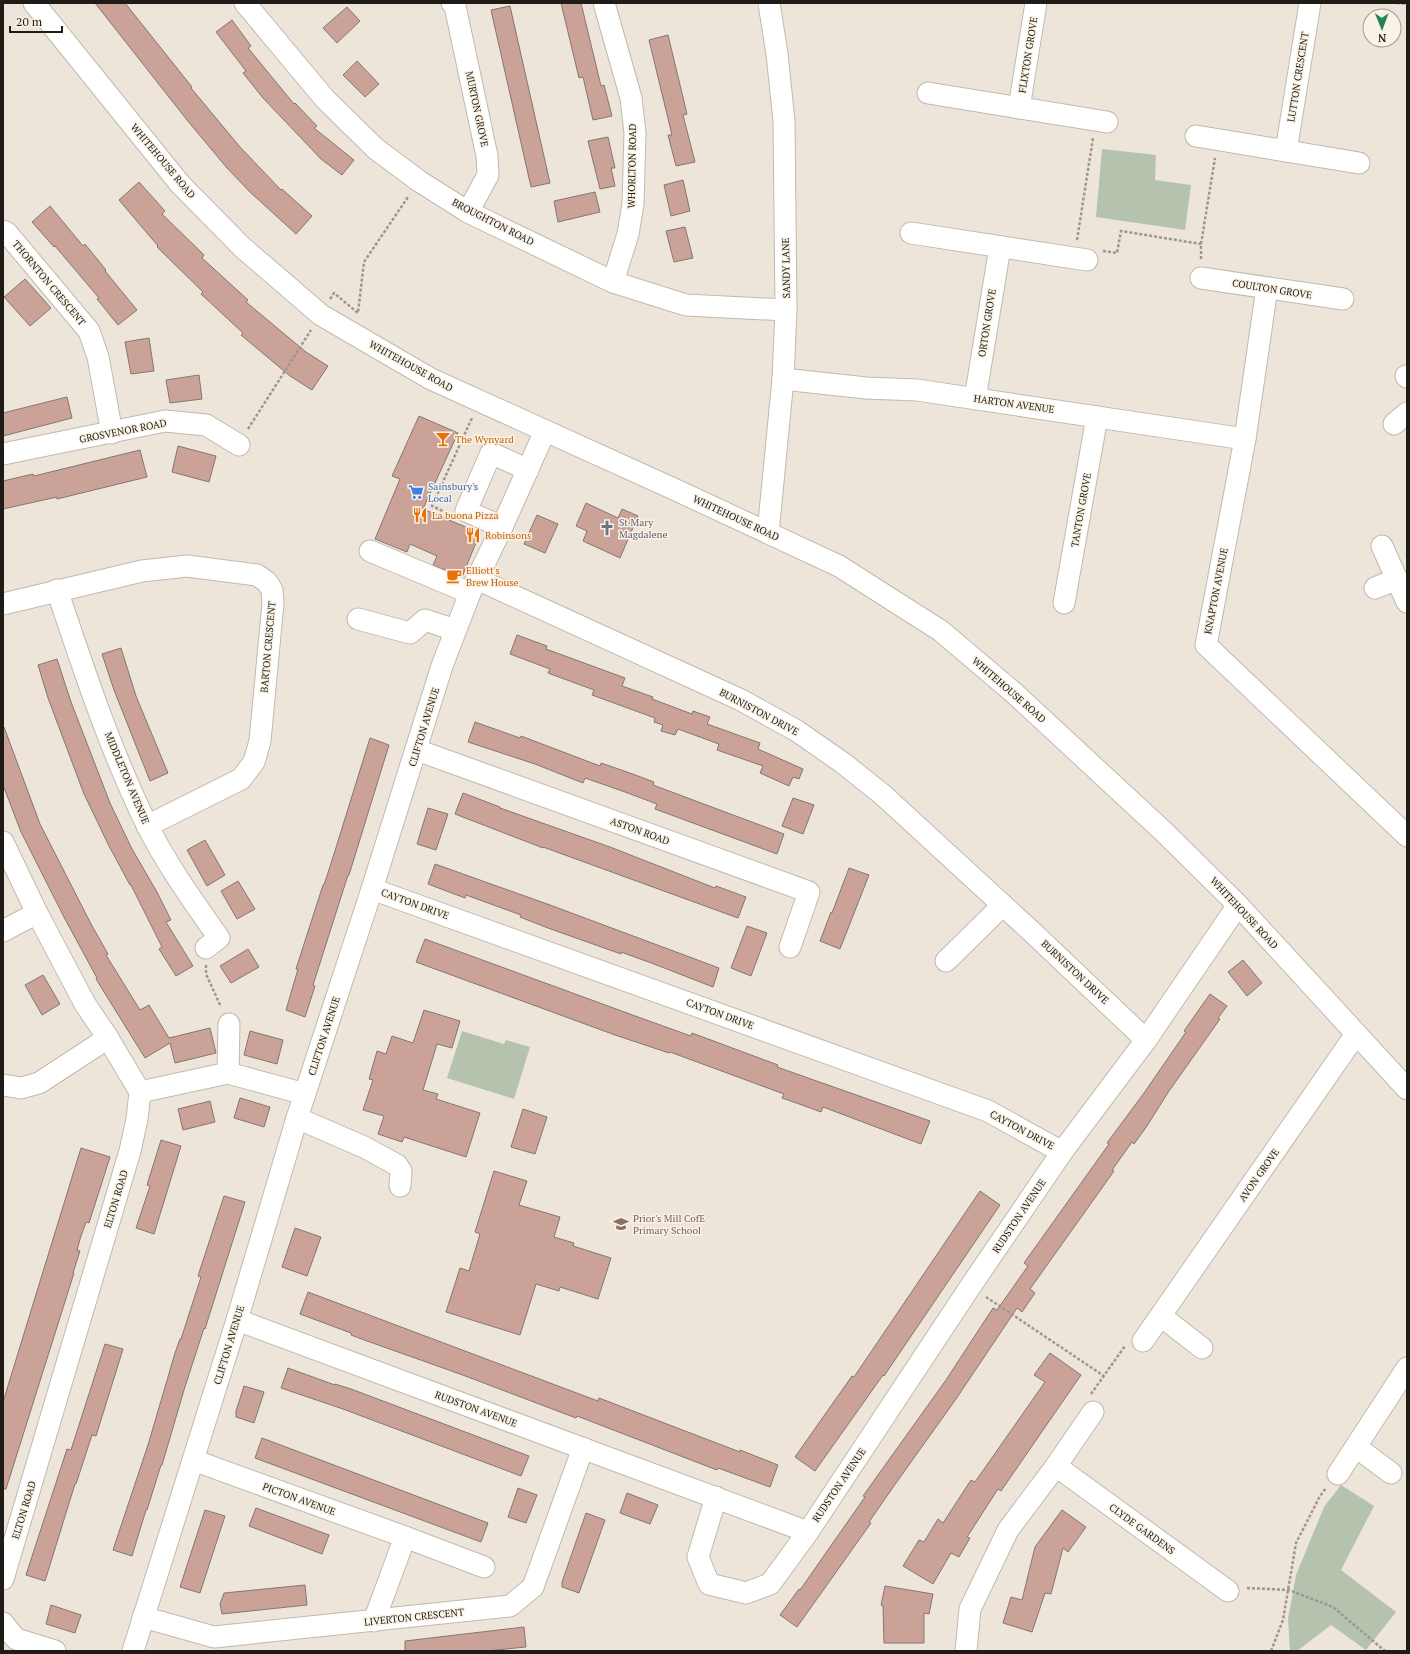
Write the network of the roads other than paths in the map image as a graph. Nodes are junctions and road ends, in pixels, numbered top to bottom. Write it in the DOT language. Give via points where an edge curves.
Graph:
graph roads {
  1 [pos="34,3"];
  2 [pos="452,3"];
  3 [pos="604,3"];
  4 [pos="769,3"];
  5 [pos="1036,3"];
  6 [pos="1310,3"];
  7 [pos="253,6"];
  8 [pos="928,93"];
  9 [pos="1019,108"];
  10 [pos="1101,121"];
  11 [pos="1196,136"];
  12 [pos="1286,151"];
  13 [pos="1359,163"];
  14 [pos="468,212"];
  15 [pos="3,231"];
  16 [pos="910,233"];
  17 [pos="1000,247"];
  18 [pos="1086,256"];
  19 [pos="1201,278"];
  20 [pos="613,282"];
  21 [pos="1267,288"];
  22 [pos="1343,299"];
  23 [pos="786,310"];
  24 [pos="783,379"];
  25 [pos="975,399"];
  26 [pos="1097,417"];
  27 [pos="545,431"];
  28 [pos="112,433"];
  29 [pos="1245,439"];
  30 [pos="240,444"];
  31 [pos="3,454"];
  32 [pos="528,470"];
  33 [pos="502,527"];
  34 [pos="768,533"];
  35 [pos="1382,546"];
  36 [pos="370,551"];
  37 [pos="1397,579"];
  38 [pos="473,586"];
  39 [pos="1375,588"];
  40 [pos="58,590"];
  41 [pos="1407,602"];
  42 [pos="1064,603"];
  43 [pos="3,604"];
  44 [pos="358,619"];
  45 [pos="455,630"];
  46 [pos="417,750"];
  47 [pos="147,826"];
  48 [pos="1407,836"];
  49 [pos="3,842"];
  50 [pos="372,889"];
  51 [pos="1003,905"];
  52 [pos="1238,905"];
  53 [pos="37,913"];
  54 [pos="3,930"];
  55 [pos="790,947"];
  56 [pos="206,948"];
  57 [pos="946,961"];
  58 [pos="229,1024"];
  59 [pos="1356,1034"];
  60 [pos="108,1038"];
  61 [pos="1146,1040"];
  62 [pos="228,1073"];
  63 [pos="3,1085"];
  64 [pos="1407,1089"];
  65 [pos="140,1092"];
  66 [pos="305,1094"];
  67 [pos="297,1118"];
  68 [pos="1062,1152"];
  69 [pos="400,1186"];
  70 [pos="1161,1316"];
  71 [pos="237,1320"];
  72 [pos="1143,1341"];
  73 [pos="1202,1348"];
  74 [pos="1407,1368"];
  75 [pos="1093,1412"];
  76 [pos="1356,1447"];
  77 [pos="583,1448"];
  78 [pos="193,1460"];
  79 [pos="1056,1466"];
  80 [pos="1392,1473"];
  81 [pos="1333,1479"];
  82 [pos="716,1497"];
  83 [pos="808,1532"];
  84 [pos="405,1537"];
  85 [pos="484,1567"];
  86 [pos="3,1579"];
  87 [pos="1228,1591"];
  88 [pos="143,1617"];
  89 [pos="374,1621"];
  90 [pos="3,1623"];
  91 [pos="55,1651"];
  92 [pos="133,1651"];
  93 [pos="966,1651"];
  1 -- 27 [label="street, WHITEHOUSE ROAD" via="180,184 242,247 320,315 431,379"];
  2 -- 14 [label="street, MURTON GROVE" via="455,6 487,156 488,175"];
  3 -- 20 [label="street, WHORLTON ROAD" via="631,98 635,133 633,204 628,234"];
  4 -- 23 [label="street, SANDY LANE" via="784,121"];
  5 -- 9 [label="street, FLIXTON GROVE"];
  6 -- 12 [label="street, LUTTON CRESCENT"];
  7 -- 14 [label="street, BROUGHTON ROAD" via="325,99 376,149 419,181"];
  8 -- 9 [label="street"];
  9 -- 10 [label="street"];
  11 -- 12 [label="street"];
  12 -- 13 [label="street"];
  14 -- 20 [label="street, BROUGHTON ROAD"];
  15 -- 28 [label="street, THORNTON CRESCENT" via="89,331 98,357"];
  16 -- 17 [label="street"];
  17 -- 18 [label="street"];
  17 -- 25 [label="street, ORTON GROVE"];
  19 -- 21 [label="street, COULTON GROVE"];
  20 -- 23 [label="street, BROUGHTON ROAD" via="686,305"];
  21 -- 22 [label="street, COULTON GROVE"];
  21 -- 29 [label="street, KNAPTON AVENUE"];
  23 -- 24 [label="street, SANDY LANE"];
  24 -- 25 [label="street, HARTON AVENUE" via="866,388 917,390"];
  24 -- 34 [label="street, SANDY LANE"];
  25 -- 26 [label="street, HARTON AVENUE"];
  26 -- 29 [label="street, HARTON AVENUE"];
  26 -- 42 [label="street, TANTON GROVE"];
  27 -- 32 [label="street, CLIFTON AVENUE"];
  27 -- 34 [label="street, WHITEHOUSE ROAD"];
  28 -- 30 [label="street, GROSVENOR ROAD" via="165,421 206,425"];
  28 -- 31 [label="street, GROSVENOR ROAD"];
  29 -- 48 [label="street, KNAPTON AVENUE" via="1206,645"];
  32 -- 33 [label="street, CLIFTON AVENUE"];
  32 -- 33 [label="street" via="492,453 466,511"];
  33 -- 38 [label="street, CLIFTON AVENUE"];
  34 -- 52 [label="street, WHITEHOUSE ROAD" via="840,566 941,631 1043,719 1164,831"];
  35 -- 37 [label="street"];
  36 -- 38 [label="street, BURNISTON DRIVE"];
  37 -- 39 [label="street"];
  37 -- 41 [label="street"];
  38 -- 45 [label="street, CLIFTON AVENUE"];
  38 -- 51 [label="street, BURNISTON DRIVE" via="741,700 797,731 883,795"];
  40 -- 43 [label="street, BARTON CRESCENT"];
  40 -- 47 [label="street, MIDDLETON AVENUE" via="90,687"];
  40 -- 47 [label="street, BARTON CRESCENT" via="142,571 187,566 257,575 267,582 272,590 273,603 260,741 254,762 241,778"];
  44 -- 45 [label="street" via="410,633 425,620"];
  45 -- 46 [label="street, CLIFTON AVENUE"];
  46 -- 50 [label="street, CLIFTON AVENUE"];
  46 -- 55 [label="street, ASTON ROAD" via="809,892"];
  47 -- 56 [label="street, MIDDLETON AVENUE" via="176,877 219,938"];
  49 -- 53 [label="street"];
  50 -- 66 [label="street, CLIFTON AVENUE"];
  50 -- 68 [label="street, CAYTON DRIVE" via="988,1111"];
  51 -- 57 [label="street"];
  51 -- 61 [label="street, BURNISTON DRIVE"];
  52 -- 59 [label="street, WHITEHOUSE ROAD"];
  52 -- 61 [label="street, RUDSTON AVENUE"];
  53 -- 54 [label="street"];
  53 -- 60 [label="street" via="85,1004"];
  58 -- 62 [label="street"];
  59 -- 64 [label="street, WHITEHOUSE ROAD"];
  59 -- 70 [label="street, AVON GROVE"];
  60 -- 63 [label="street" via="39,1083 21,1088"];
  60 -- 65 [label="street"];
  61 -- 68 [label="street, RUDSTON AVENUE"];
  62 -- 65 [label="street"];
  62 -- 66 [label="street"];
  65 -- 86 [label="street, ELTON ROAD" via="130,1151"];
  66 -- 67 [label="street, CLIFTON AVENUE"];
  67 -- 69 [label="street" via="398,1165 401,1171"];
  67 -- 71 [label="street, CLIFTON AVENUE"];
  68 -- 83 [label="street, RUDSTON AVENUE"];
  70 -- 72 [label="street, AVON GROVE"];
  70 -- 73 [label="street"];
  71 -- 77 [label="street, RUDSTON AVENUE"];
  71 -- 78 [label="street, CLIFTON AVENUE"];
  74 -- 76 [label="street"];
  75 -- 79 [label="street"];
  76 -- 80 [label="street"];
  76 -- 81 [label="street"];
  77 -- 82 [label="street, RUDSTON AVENUE"];
  77 -- 89 [label="street, LIVERTON CRESCENT" via="533,1587 527,1592 510,1606"];
  78 -- 84 [label="street, PICTON AVENUE"];
  78 -- 88 [label="street, CLIFTON AVENUE"];
  79 -- 87 [label="street, CLYDE GARDENS"];
  79 -- 93 [label="street" via="1008,1530 970,1609"];
  82 -- 83 [label="street, RUDSTON AVENUE"];
  82 -- 83 [label="street, RUDSTON AVENUE" via="698,1557 709,1584 746,1593 770,1584"];
  84 -- 85 [label="street, PICTON AVENUE"];
  84 -- 89 [label="street"];
  88 -- 89 [label="street, LIVERTON CRESCENT" via="214,1637"];
  88 -- 92 [label="street, CLIFTON AVENUE"];
  90 -- 91 [label="street" via="16,1639"];
}
